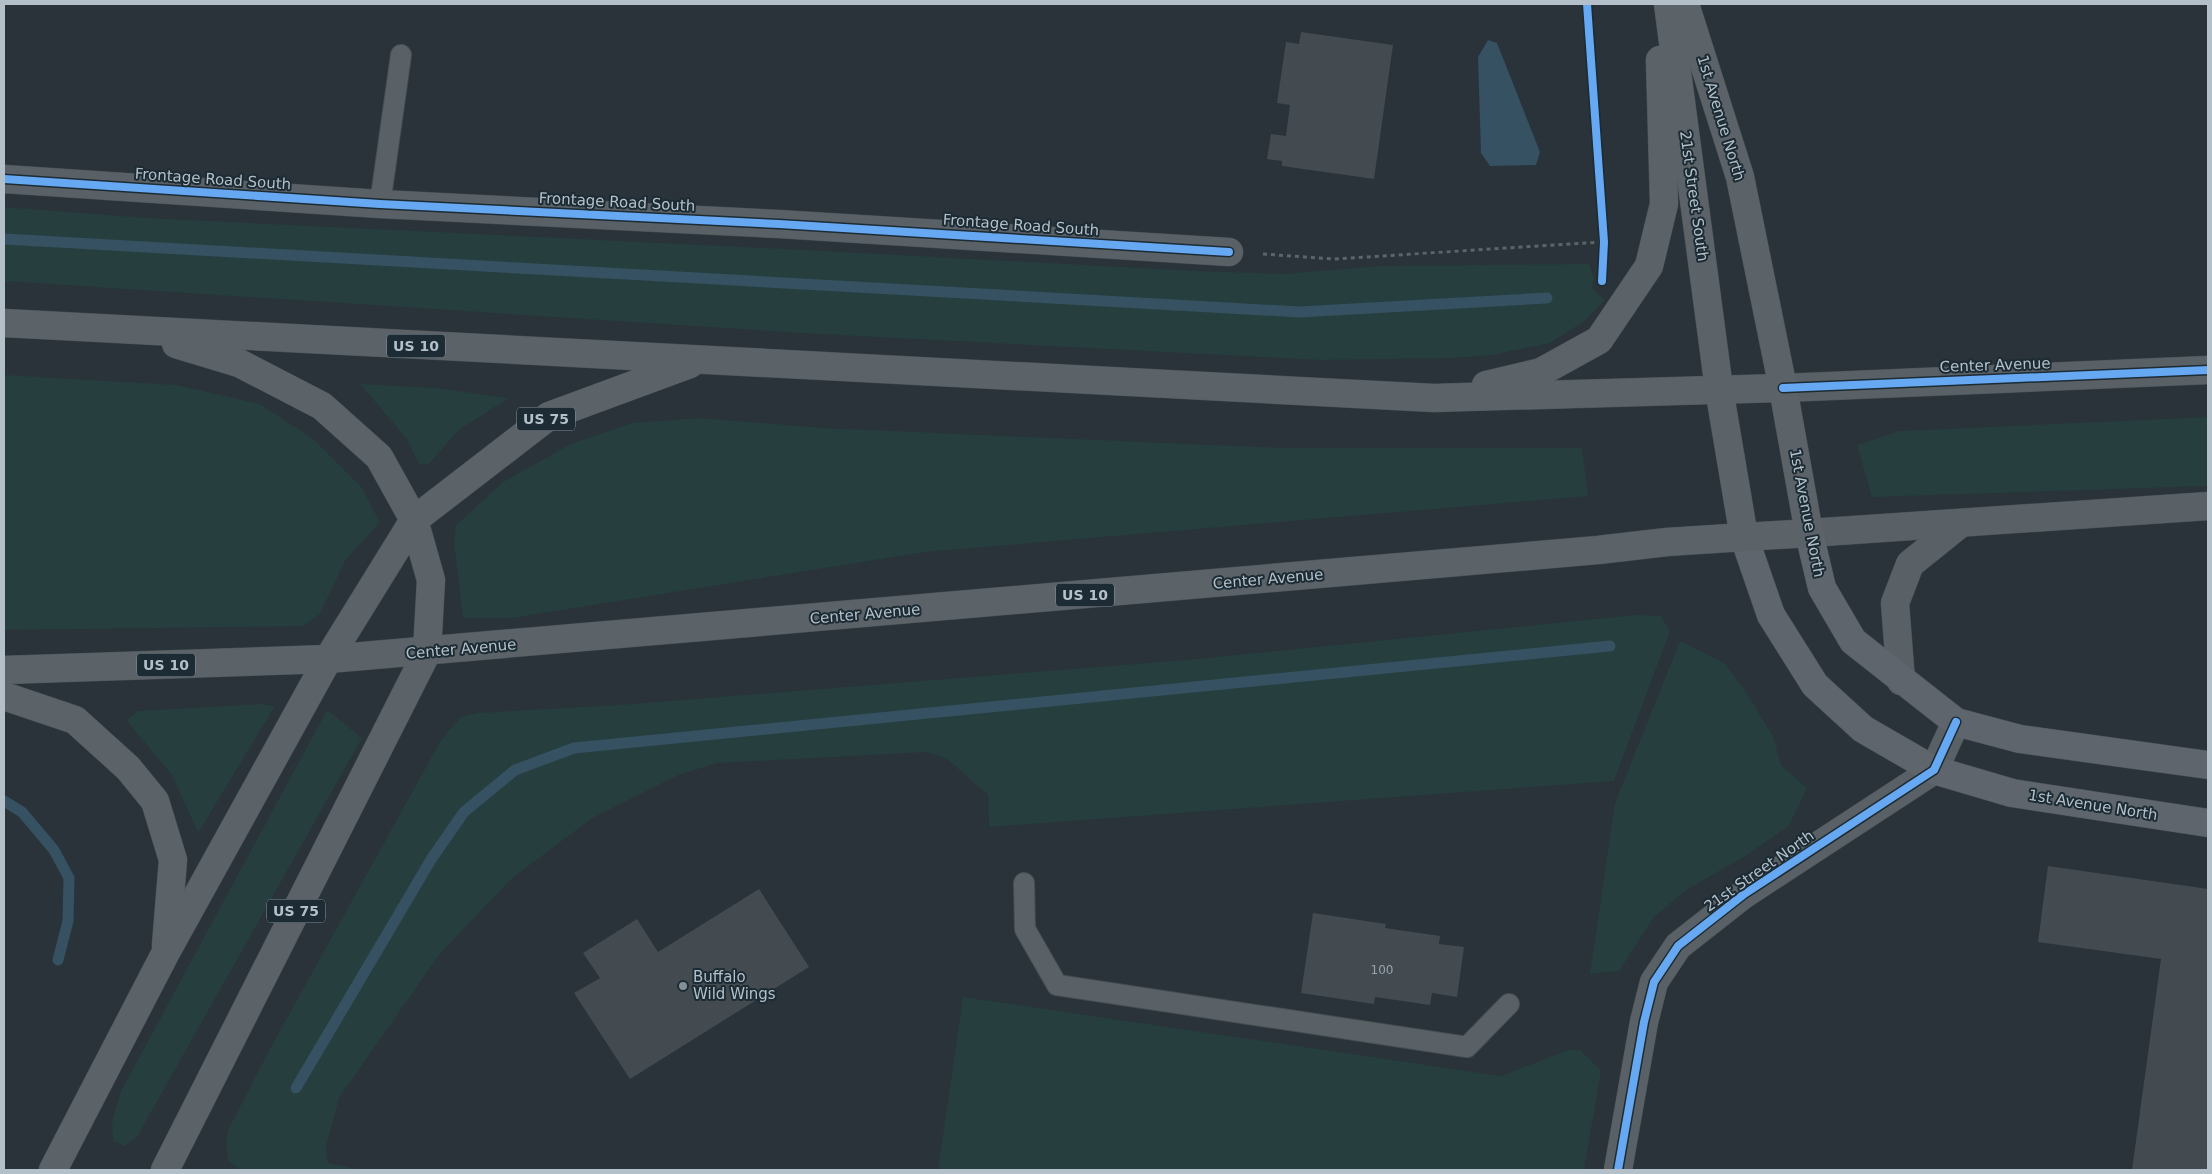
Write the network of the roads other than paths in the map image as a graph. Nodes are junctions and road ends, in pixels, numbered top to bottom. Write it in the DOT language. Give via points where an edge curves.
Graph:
graph roads {
  1 [pos="1658,4"];
  2 [pos="1668,4"];
  3 [pos="1685,4"];
  4 [pos="401,55"];
  5 [pos="4,178"];
  6 [pos="380,204"];
  7 [pos="1229,252"];
  8 [pos="4,323"];
  9 [pos="132,331"];
  10 [pos="700,360"];
  11 [pos="2208,370"];
  12 [pos="1783,388"];
  13 [pos="1719,389"];
  14 [pos="1434,398"];
  15 [pos="2208,506"];
  16 [pos="414,520"];
  17 [pos="1961,523"];
  18 [pos="1809,533"];
  19 [pos="1744,537"];
  20 [pos="427,652"];
  21 [pos="328,660"];
  22 [pos="4,670"];
  23 [pos="1901,681"];
  24 [pos="4,696"];
  25 [pos="1956,722"];
  26 [pos="2208,766"];
  27 [pos="1934,770"];
  28 [pos="2208,823"];
  29 [pos="1024,883"];
  30 [pos="165,954"];
  31 [pos="1509,1004"];
  32 [pos="53,1170"];
  33 [pos="165,1170"];
  34 [pos="1618,1170"];
  1 -- 14 [label="main road" via="1664,204 1649,266 1599,340 1541,372"];
  2 -- 13 [label="main road, 21st Street South"];
  3 -- 12 [label="main road, 1st Avenue North" via="1740,177"];
  4 -- 6 [label="lane"];
  5 -- 6 [label="street, Frontage Road South"];
  6 -- 7 [label="street, Frontage Road South" via="779,224"];
  8 -- 9 [label="main road, US 10"];
  9 -- 10 [label="main road, US 10"];
  9 -- 16 [label="main road" via="239,363 322,406 379,456"];
  10 -- 14 [label="main road, Center Avenue / US 10"];
  10 -- 16 [label="main road, US 75" via="550,416"];
  11 -- 12 [label="street, Center Avenue / US 10"];
  12 -- 13 [label="main road, Center Avenue / US 10"];
  12 -- 18 [label="main road, 1st Avenue North"];
  13 -- 14 [label="main road, Center Avenue / US 10"];
  13 -- 19 [label="main road, 1st Avenue North"];
  15 -- 17 [label="street, Center Avenue / US 10"];
  16 -- 20 [label="main road" via="432,580"];
  16 -- 21 [label="main road, US 75"];
  17 -- 18 [label="street, Center Avenue / US 10"];
  17 -- 23 [label="street" via="1910,564 1895,603"];
  18 -- 19 [label="main road, Center Avenue / US 10"];
  18 -- 23 [label="main road, 1st Avenue North" via="1822,588 1853,641"];
  19 -- 20 [label="main road, Center Avenue / US 10"];
  19 -- 27 [label="main road, 1st Avenue North" via="1770,615 1815,685 1863,729"];
  20 -- 21 [label="main road, Center Avenue / US 10"];
  20 -- 33 [label="main road, US 75"];
  21 -- 22 [label="main road, US 10"];
  21 -- 30 [label="main road, US 75"];
  23 -- 25 [label="main road, 1st Avenue North"];
  24 -- 30 [label="main road" via="75,720 128,768 155,801 174,860"];
  25 -- 26 [label="main road, 1st Avenue North" via="2020,739"];
  25 -- 27 [label="street"];
  27 -- 28 [label="main road, 1st Avenue North" via="2012,793"];
  27 -- 34 [label="street, 21st Street North" via="1743,895 1678,946 1654,982"];
  29 -- 31 [label="lane" via="1025,929 1057,985 1467,1046"];
  30 -- 32 [label="main road, US 75"];
}
